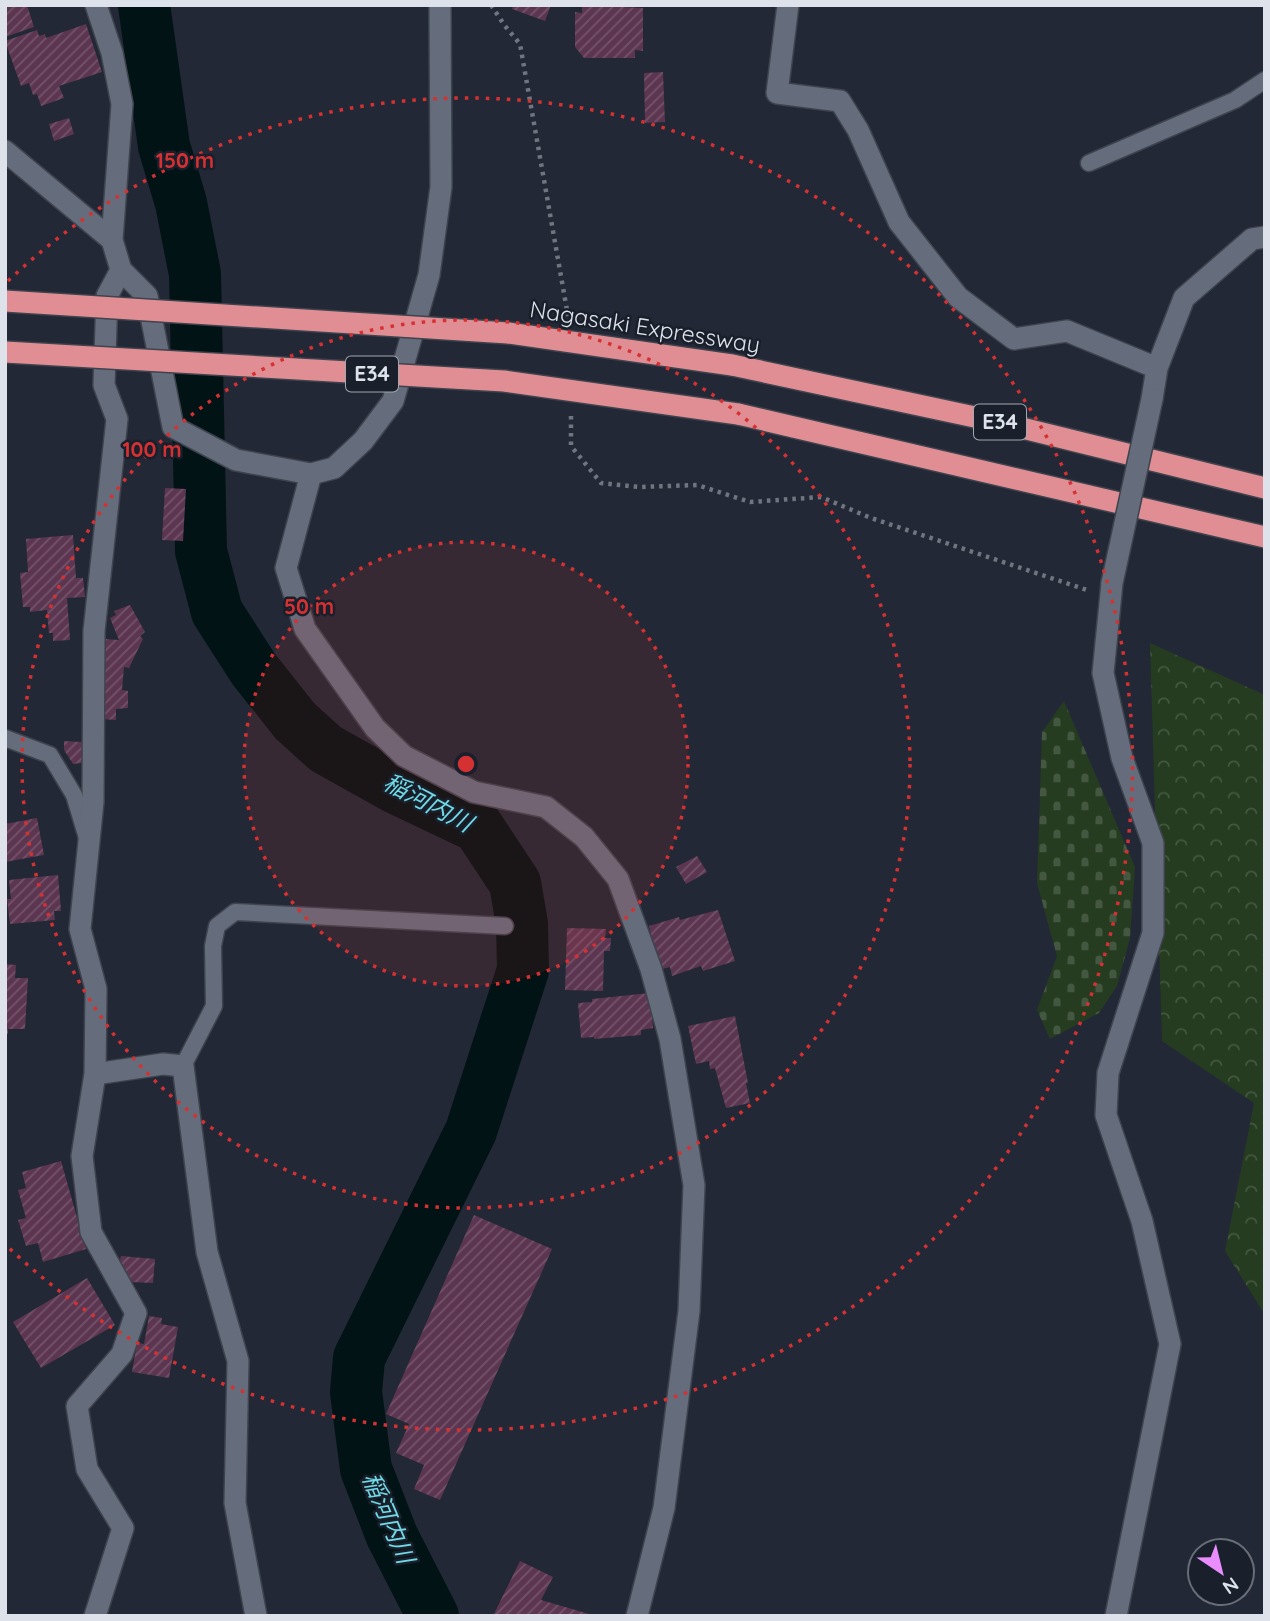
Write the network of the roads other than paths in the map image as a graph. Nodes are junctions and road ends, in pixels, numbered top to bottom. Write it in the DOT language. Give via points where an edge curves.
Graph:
graph roads {
  1 [pos="96,5"];
  2 [pos="440,5"];
  3 [pos="788,5"];
  4 [pos="1265,80"];
  5 [pos="5,151"];
  6 [pos="1089,163"];
  7 [pos="1265,236"];
  8 [pos="112,240"];
  9 [pos="121,270"];
  10 [pos="5,301"];
  11 [pos="5,352"];
  12 [pos="1157,368"];
  13 [pos="312,474"];
  14 [pos="1265,488"];
  15 [pos="1265,537"];
  16 [pos="5,738"];
  17 [pos="89,844"];
  18 [pos="505,926"];
  19 [pos="183,1066"];
  20 [pos="95,1074"];
  21 [pos="95,1616"];
  22 [pos="256,1616"];
  23 [pos="637,1616"];
  24 [pos="1116,1616"];
  1 -- 8 [label="street" via="122,104"];
  2 -- 13 [label="street" via="441,187 429,275 393,401 363,441 334,468"];
  3 -- 12 [label="street" via="777,93 840,102 858,130 899,222 958,298 1014,339 1067,331"];
  4 -- 6 [label="lane" via="1235,100"];
  5 -- 8 [label="street"];
  7 -- 12 [label="street" via="1252,239 1184,298"];
  8 -- 9 [label="street"];
  9 -- 13 [label="street" via="147,296 173,427 236,460"];
  9 -- 17 [label="street" via="107,296 104,385 117,419 94,631"];
  10 -- 14 [label="highway, Nagasaki Expressway / E34, bridge" via="508,332 732,365 998,422"];
  11 -- 15 [label="highway, E34, bridge" via="503,381 738,414"];
  12 -- 24 [label="street, bridge" via="1112,583 1103,673 1122,758 1153,843 1153,933 1108,1073 1106,1115 1142,1221 1170,1344"];
  13 -- 23 [label="street" via="286,568 305,629 375,729 404,757 474,792 545,807 584,837 618,879 651,969 670,1039 694,1185 689,1311 664,1508"];
  16 -- 17 [label="lane" via="50,755 74,795"];
  17 -- 20 [label="street" via="80,929 96,989"];
  18 -- 19 [label="lane" via="235,912 218,926 213,946 214,1006"];
  19 -- 20 [label="street" via="163,1064"];
  19 -- 22 [label="street" via="207,1252 238,1362 235,1503"];
  20 -- 21 [label="street" via="82,1156 91,1232 136,1313 121,1354 77,1406 86,1469 123,1528"];
}
